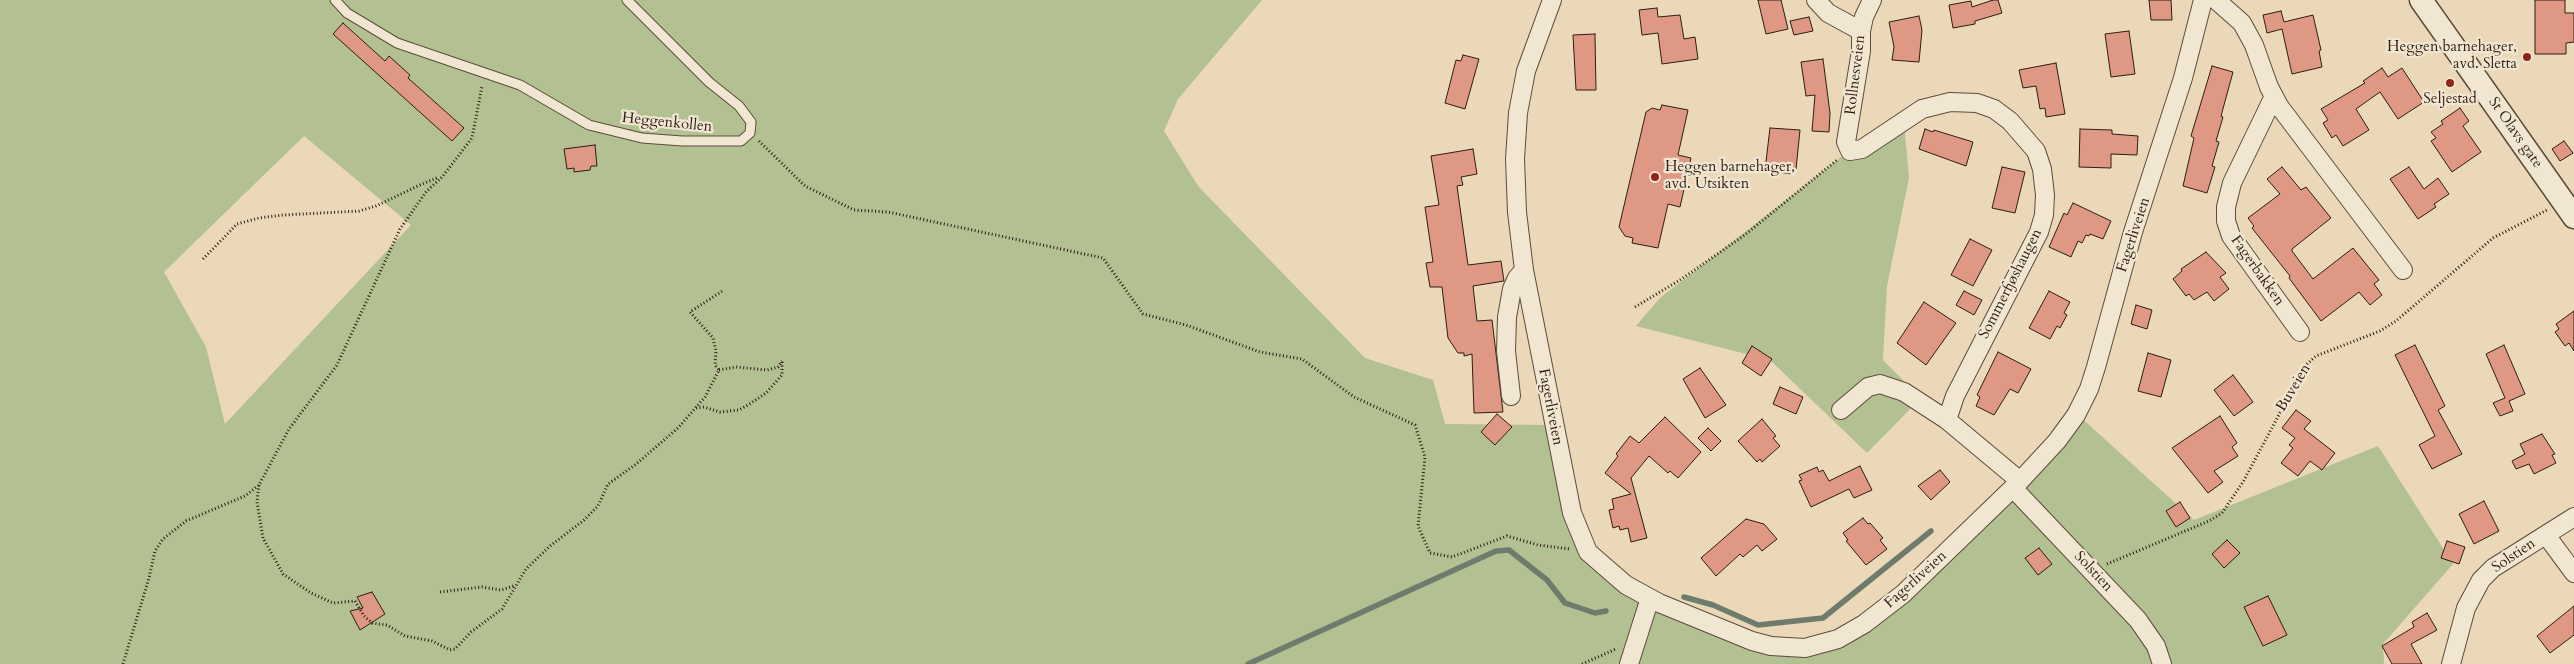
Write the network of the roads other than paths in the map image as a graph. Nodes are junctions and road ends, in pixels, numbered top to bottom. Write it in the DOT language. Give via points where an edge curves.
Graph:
graph roads {
  1 [pos="335,0"];
  2 [pos="627,0"];
  3 [pos="1552,0"];
  4 [pos="1816,0"];
  5 [pos="1872,0"];
  6 [pos="2203,0"];
  7 [pos="2216,0"];
  8 [pos="2421,0"];
  9 [pos="1862,31"];
  10 [pos="2274,96"];
  11 [pos="1850,151"];
  12 [pos="2570,205"];
  13 [pos="1524,270"];
  14 [pos="2403,270"];
  15 [pos="2300,332"];
  16 [pos="1510,396"];
  17 [pos="1841,410"];
  18 [pos="1947,420"];
  19 [pos="2016,485"];
  20 [pos="2574,517"];
  21 [pos="2546,535"];
  22 [pos="2574,573"];
  23 [pos="1650,598"];
  24 [pos="1629,664"];
  25 [pos="2162,664"];
  26 [pos="2451,664"];
  1 -- 2 [label="lane, Heggenkollen" via="347,13 397,43 520,85 589,124 642,138 741,142 750,133 751,122 739,106 709,82"];
  3 -- 13 [label="street, Fagerliveien" via="1526,71 1518,113 1515,159 1517,212"];
  4 -- 9 [label="street" via="1828,14"];
  5 -- 9 [label="street, Rollnesveien"];
  6 -- 19 [label="street, Fagerliveien" via="2183,78 2133,232 2089,389 2076,415 2057,441"];
  7 -- 10 [label="street" via="2238,17 2251,37"];
  8 -- 12 [label="street, St Olavs gate"];
  9 -- 11 [label="street, Rollnesveien" via="1846,142"];
  10 -- 14 [label="street" via="2309,148"];
  10 -- 15 [label="street, Fagerbakken" via="2232,183 2226,221 2231,236"];
  11 -- 18 [label="street, Sommerfjøshaugen" via="1862,149 1922,109 1957,102 1977,103 1994,109 2010,121 2036,151 2045,195 2040,232 1955,396"];
  13 -- 16 [label="street" via="1512,289 1507,317"];
  13 -- 23 [label="street, Fagerliveien" via="1572,513 1588,552 1626,585"];
  17 -- 18 [label="street" via="1868,387 1880,384 1904,392"];
  18 -- 19 [label="street"];
  19 -- 23 [label="street, Fagerliveien" via="1903,594 1838,640 1805,648 1771,646 1708,624"];
  19 -- 25 [label="street, Solstien" via="2138,620 2156,646"];
  20 -- 21 [label="street, Solstien"];
  21 -- 22 [label="street"];
  21 -- 26 [label="street, Solstien" via="2492,568 2481,580 2466,608"];
  23 -- 24 [label="street"];
}
